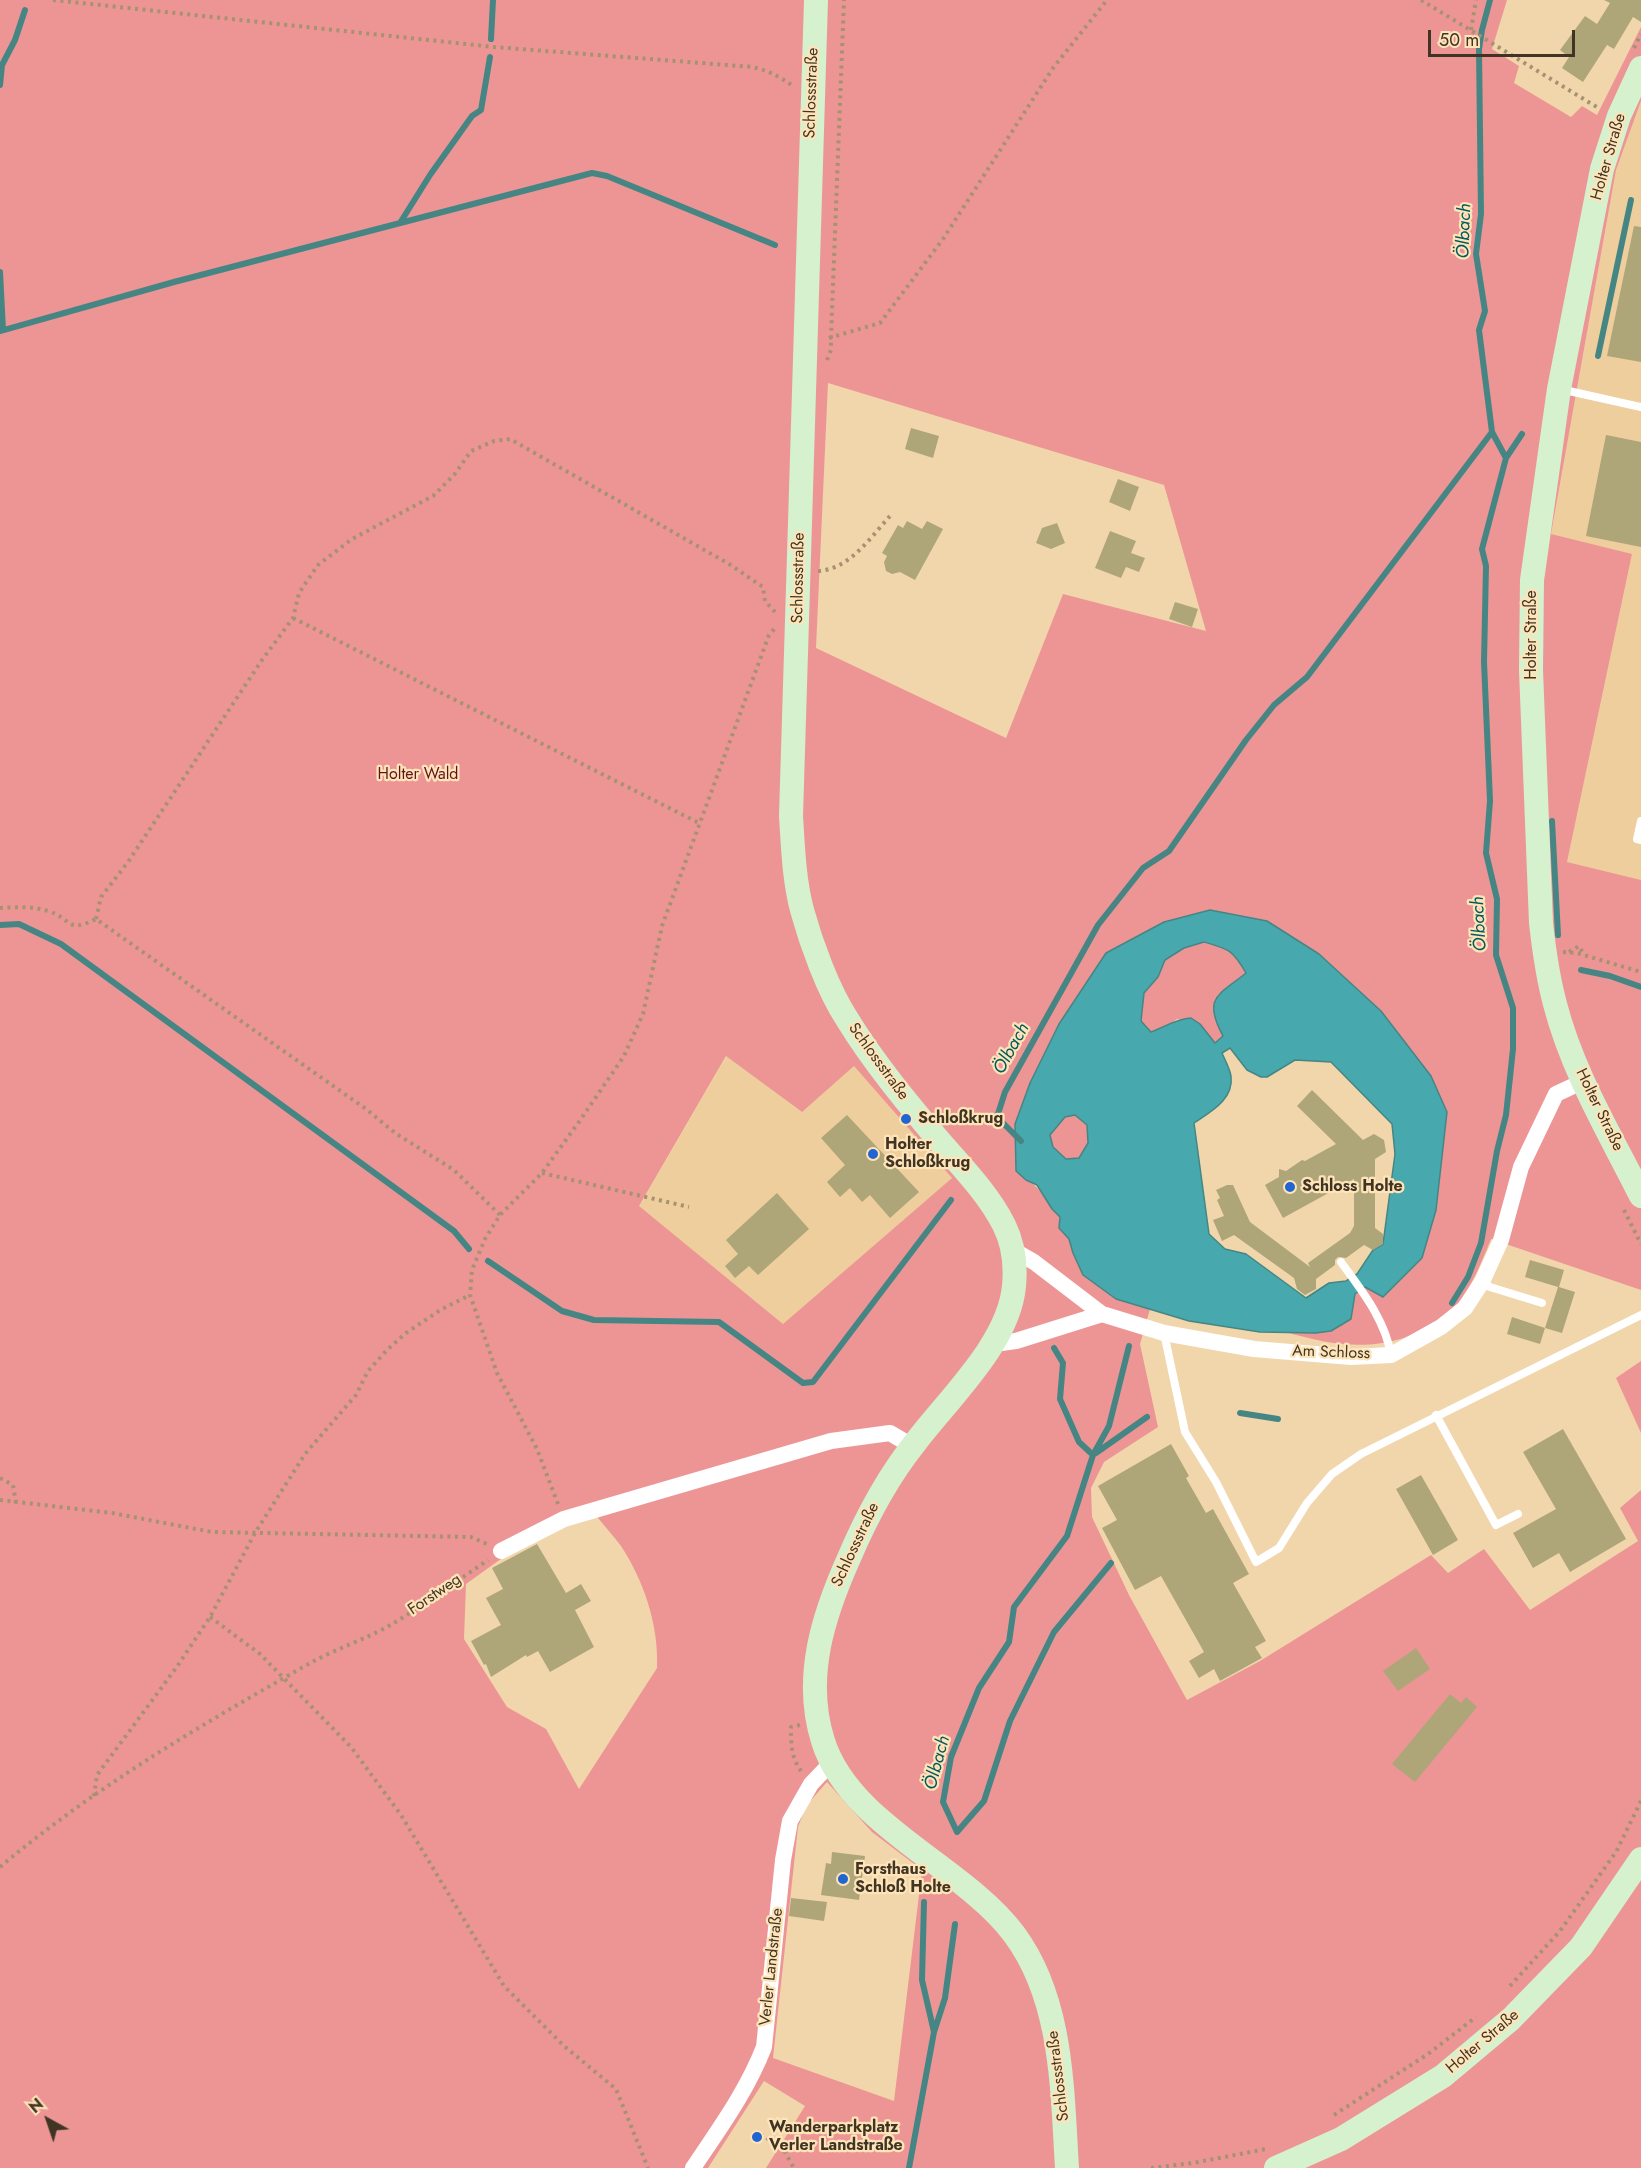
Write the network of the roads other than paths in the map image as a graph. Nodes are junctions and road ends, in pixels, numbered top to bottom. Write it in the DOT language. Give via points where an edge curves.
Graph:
graph roads {
  1 [pos="816,0"];
  2 [pos="1641,68"];
  3 [pos="1559,389"];
  4 [pos="1641,407"];
  5 [pos="1641,821"];
  6 [pos="1641,840"];
  7 [pos="1584,1081"];
  8 [pos="1641,1196"];
  9 [pos="1013,1250"];
  10 [pos="1341,1262"];
  11 [pos="1482,1282"];
  12 [pos="1542,1303"];
  13 [pos="1102,1314"];
  14 [pos="1641,1315"];
  15 [pos="1164,1333"];
  16 [pos="994,1344"];
  17 [pos="1391,1354"];
  18 [pos="1436,1415"];
  19 [pos="912,1446"];
  20 [pos="1518,1514"];
  21 [pos="501,1551"];
  22 [pos="832,1762"];
  23 [pos="1641,1859"];
  24 [pos="1272,2158"];
  25 [pos="693,2168"];
  26 [pos="1067,2168"];
  1 -- 9 [label="main road, Schlossstraße" via="791,816 794,862 802,909 826,978 845,1016 881,1070 976,1183 1004,1225"];
  2 -- 3 [label="main road, Holter Straße" via="1619,116 1602,169"];
  3 -- 4 [label="lane"];
  3 -- 7 [label="main road, Holter Straße" via="1532,580 1531,670 1544,952 1555,1004"];
  5 -- 6 [label="lane" via="1637,839"];
  7 -- 8 [label="main road, Holter Straße"];
  7 -- 11 [label="street, Am Schloss" via="1556,1094 1521,1167 1501,1240"];
  9 -- 13 [label="street, Am Schloss"];
  9 -- 16 [label="main road, Schlossstraße" via="1010,1312"];
  10 -- 17 [label="lane" via="1375,1312"];
  11 -- 12 [label="lane"];
  11 -- 17 [label="street, Am Schloss" via="1465,1308 1441,1327"];
  13 -- 15 [label="street, Am Schloss"];
  13 -- 16 [label="street"];
  14 -- 18 [label="lane"];
  15 -- 17 [label="street, Am Schloss" via="1254,1349 1351,1356"];
  15 -- 18 [label="lane" via="1185,1432 1216,1482 1256,1562 1279,1548 1307,1503 1332,1474 1361,1454"];
  16 -- 19 [label="main road, Schlossstraße"];
  18 -- 20 [label="lane" via="1496,1525"];
  19 -- 21 [label="street" via="890,1433 831,1441 564,1519"];
  19 -- 22 [label="main road, Schlossstraße" via="868,1514 822,1629 814,1692 823,1743"];
  22 -- 25 [label="street, Verler Landstraße" via="810,1784 790,1821 764,2047 739,2097"];
  22 -- 26 [label="main road, Schlossstraße" via="848,1786 884,1823 977,1896 1013,1934 1039,1976 1055,2031"];
  23 -- 24 [label="main road, Holter Straße" via="1581,1947 1511,2019 1443,2076 1341,2139"];
}
